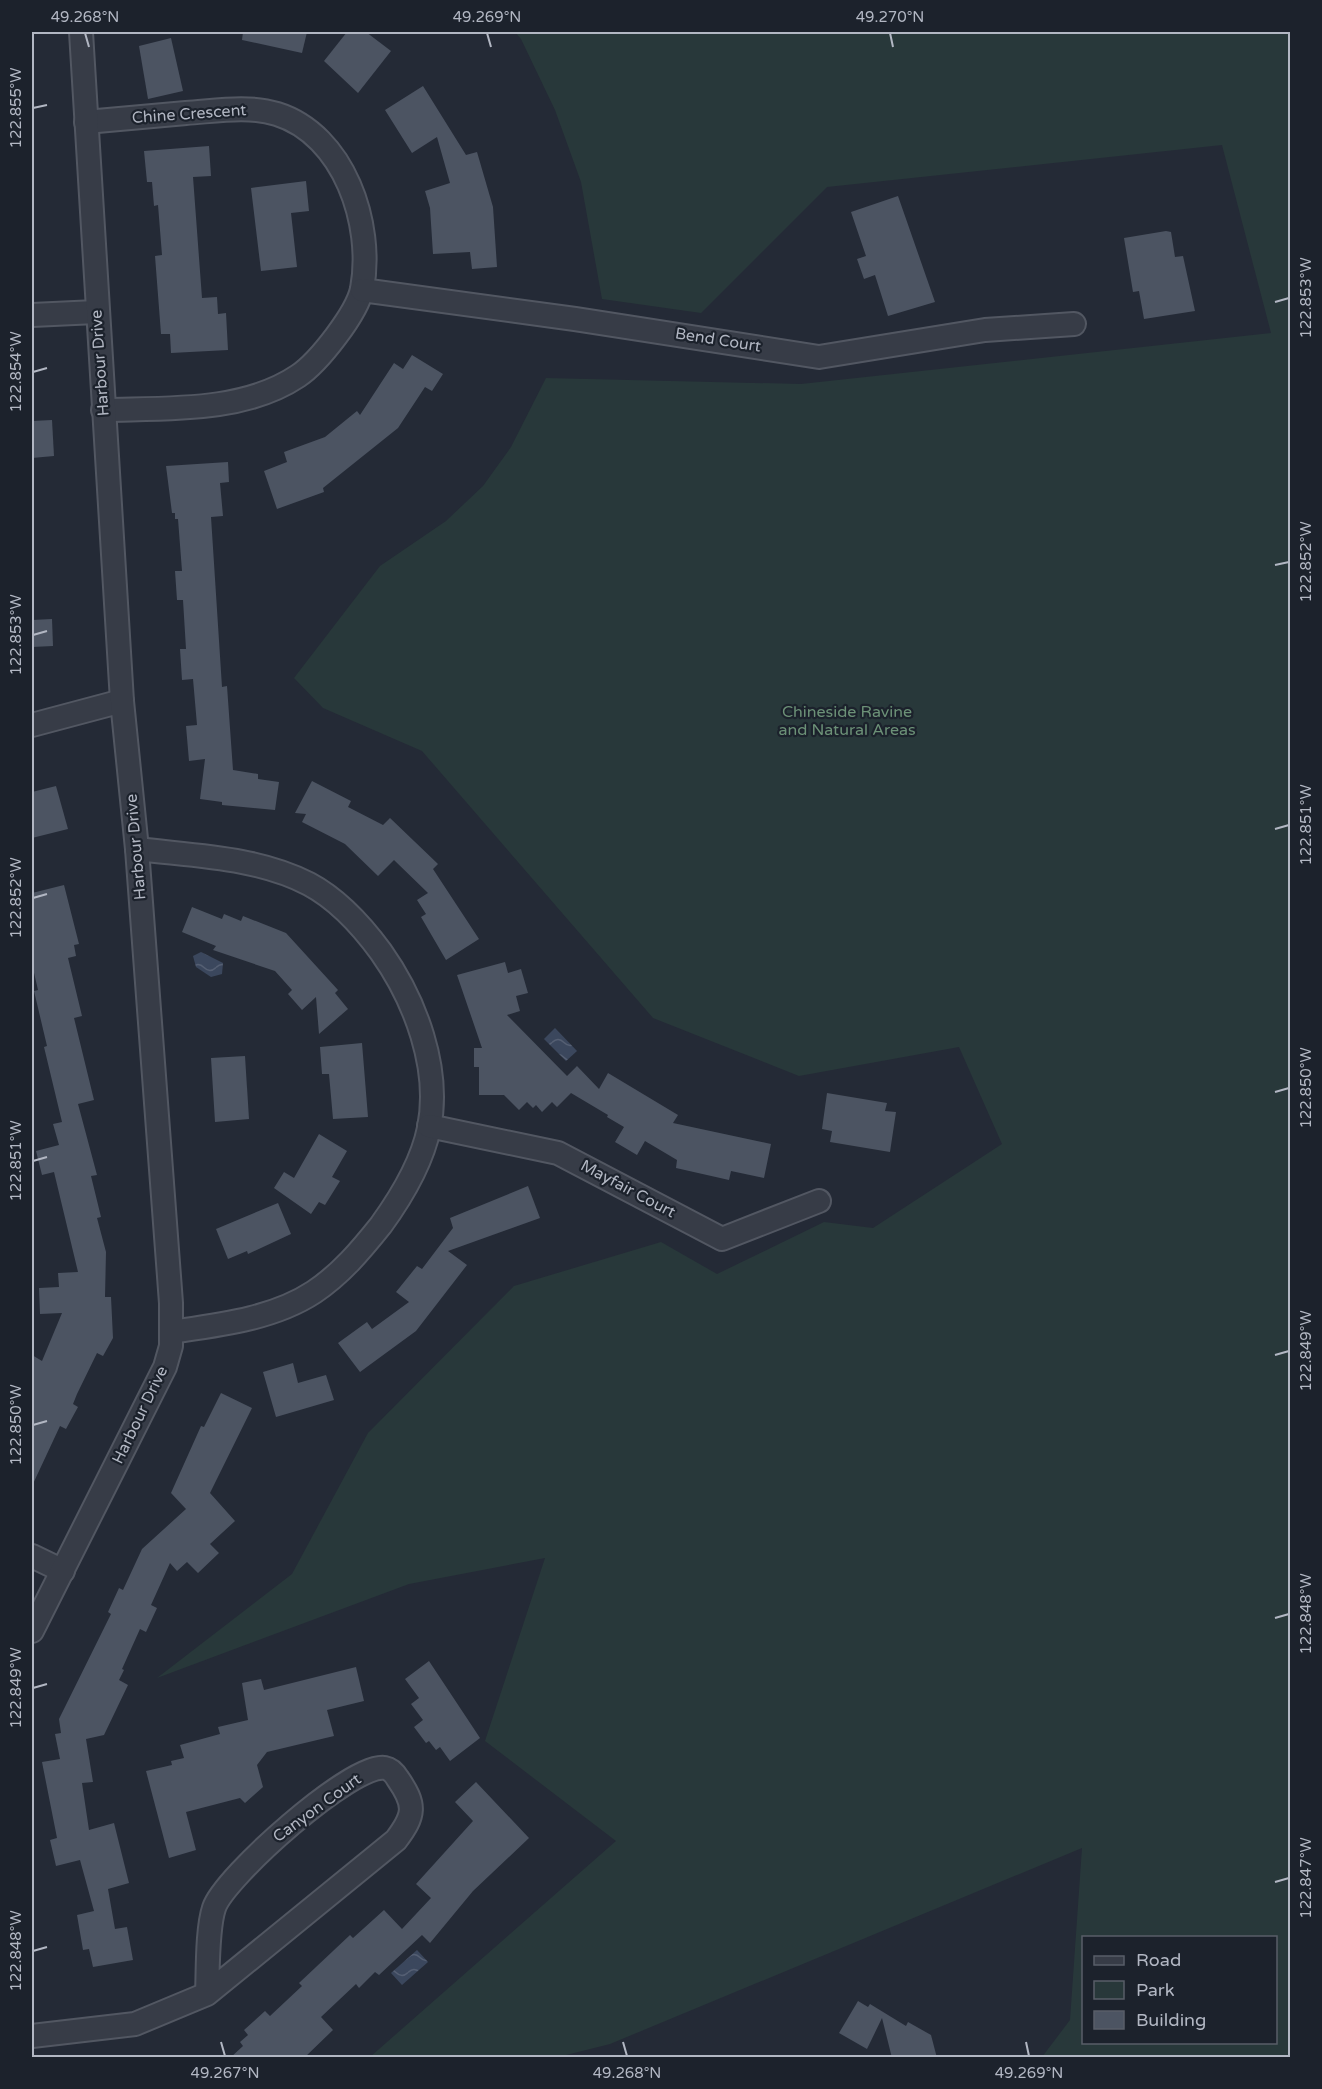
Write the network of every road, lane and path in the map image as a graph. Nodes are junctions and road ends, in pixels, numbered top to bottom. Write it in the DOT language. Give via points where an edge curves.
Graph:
graph roads {
  1 [pos="81,32"];
  2 [pos="86,122"];
  3 [pos="362,290"];
  4 [pos="96,312"];
  5 [pos="32,315"];
  6 [pos="1074,324"];
  7 [pos="103,410"];
  8 [pos="122,701"];
  9 [pos="32,725"];
  10 [pos="137,849"];
  11 [pos="429,1126"];
  12 [pos="819,1201"];
  13 [pos="171,1332"];
  14 [pos="32,1556"];
  15 [pos="63,1571"];
  16 [pos="32,1631"];
  17 [pos="207,1994"];
  18 [pos="32,2036"];
  1 -- 2 [label="street, Harbour Drive"];
  2 -- 3 [label="street, Chine Crescent" via="242,109 277,114 303,126 326,147 351,190 363,248"];
  2 -- 4 [label="street, Harbour Drive"];
  3 -- 6 [label="street, Bend Court" via="819,357 985,330"];
  3 -- 7 [label="street, Chine Crescent" via="314,363 277,386 227,402"];
  4 -- 5 [label="street"];
  4 -- 7 [label="street, Harbour Drive"];
  7 -- 8 [label="street, Harbour Drive"];
  8 -- 9 [label="street"];
  8 -- 10 [label="street, Harbour Drive"];
  10 -- 11 [label="street" via="270,869 311,885 360,924 395,973 421,1032 430,1076"];
  10 -- 13 [label="street, Harbour Drive"];
  11 -- 12 [label="street, Mayfair Court" via="558,1153 722,1239"];
  11 -- 13 [label="street" via="423,1151 394,1207 366,1245 330,1280 279,1309"];
  13 -- 15 [label="street, Harbour Drive" via="165,1367"];
  14 -- 15 [label="street"];
  15 -- 16 [label="street, Harbour Drive"];
  17 -- 17 [label="street, Canyon Court" via="396,1840 412,1812 411,1800 393,1772 372,1769 350,1781 281,1832 232,1878 214,1908"];
  17 -- 18 [label="street, Canyon Court" via="135,2024"];
}
